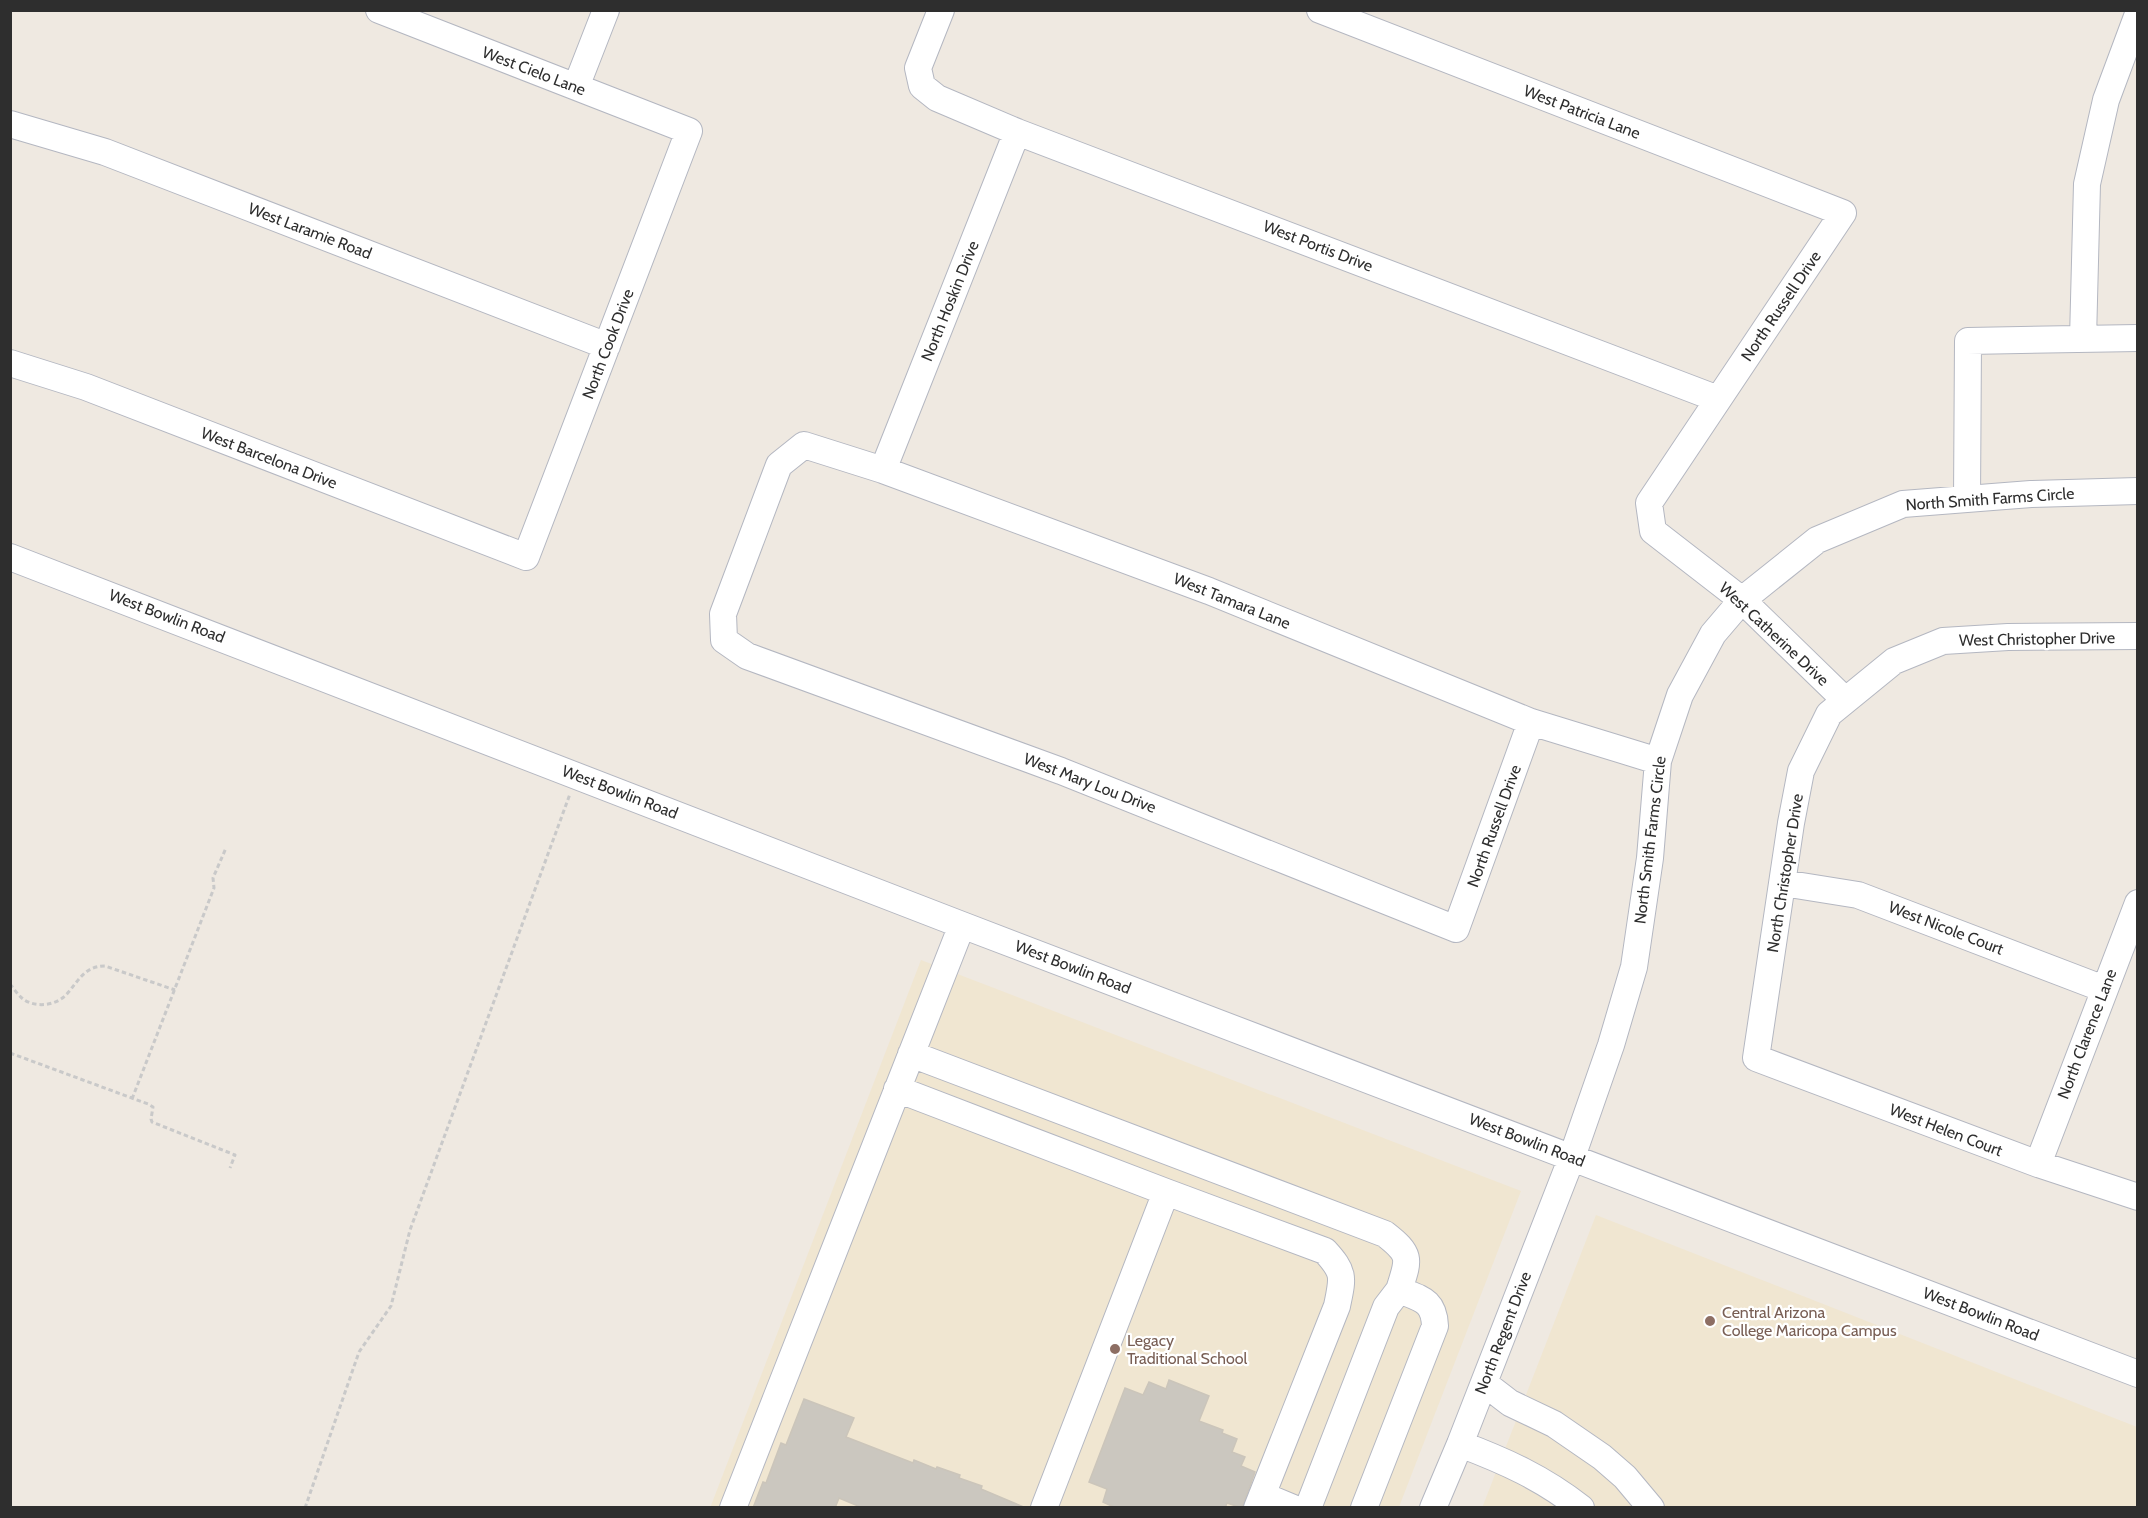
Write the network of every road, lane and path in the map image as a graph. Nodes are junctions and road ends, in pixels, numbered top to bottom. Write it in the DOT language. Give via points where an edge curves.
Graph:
graph roads {
  1 [pos="380,10"];
  2 [pos="606,10"];
  3 [pos="941,10"];
  4 [pos="1320,10"];
  5 [pos="2138,14"];
  6 [pos="576,87"];
  7 [pos="10,124"];
  8 [pos="689,131"];
  9 [pos="1017,132"];
  10 [pos="1843,213"];
  11 [pos="2138,338"];
  12 [pos="2083,339"];
  13 [pos="607,346"];
  14 [pos="10,363"];
  15 [pos="1718,399"];
  16 [pos="883,470"];
  17 [pos="2138,491"];
  18 [pos="1967,499"];
  19 [pos="10,557"];
  20 [pos="526,557"];
  21 [pos="1742,600"];
  22 [pos="2138,636"];
  23 [pos="724,640"];
  24 [pos="1845,700"];
  25 [pos="1531,722"];
  26 [pos="1658,761"];
  27 [pos="577,775"];
  28 [pos="226,848"];
  29 [pos="1784,883"];
  30 [pos="2138,903"];
  31 [pos="962,925"];
  32 [pos="1456,929"];
  33 [pos="10,984"];
  34 [pos="2104,989"];
  35 [pos="175,990"];
  36 [pos="10,1053"];
  37 [pos="910,1054"];
  38 [pos="1756,1058"];
  39 [pos="897,1089"];
  40 [pos="132,1099"];
  41 [pos="1572,1157"];
  42 [pos="2038,1164"];
  43 [pos="230,1168"];
  44 [pos="1166,1192"];
  45 [pos="2138,1197"];
  46 [pos="1399,1290"];
  47 [pos="2138,1374"];
  48 [pos="1484,1383"];
  49 [pos="1460,1444"];
  50 [pos="1260,1501"];
  51 [pos="305,1508"];
  52 [pos="733,1508"];
  53 [pos="1044,1508"];
  54 [pos="1293,1508"];
  55 [pos="1308,1508"];
  56 [pos="1364,1508"];
  57 [pos="1433,1508"];
  58 [pos="1581,1508"];
  59 [pos="1651,1508"];
  1 -- 6 [label="street, West Cielo Lane"];
  2 -- 6 [label="street"];
  3 -- 9 [label="street, West Portis Drive" via="918,68 922,86 937,98"];
  4 -- 10 [label="street, West Patricia Lane"];
  5 -- 12 [label="street" via="2106,100 2087,184"];
  6 -- 8 [label="street, West Cielo Lane"];
  7 -- 13 [label="street, West Laramie Road" via="105,152"];
  8 -- 13 [label="street, North Cook Drive"];
  9 -- 15 [label="street, West Portis Drive"];
  9 -- 16 [label="street, North Hoskin Drive"];
  10 -- 15 [label="street, North Russell Drive"];
  11 -- 12 [label="street"];
  12 -- 18 [label="street" via="1968,341"];
  13 -- 20 [label="street, North Cook Drive"];
  14 -- 20 [label="street, West Barcelona Drive" via="86,387"];
  15 -- 21 [label="street, West Catherine Drive" via="1649,503 1653,531"];
  16 -- 23 [label="street, West Tamara Lane" via="804,445 779,465 723,614"];
  16 -- 25 [label="street, West Tamara Lane" via="1209,591"];
  17 -- 18 [label="street, North Smith Farms Circle"];
  18 -- 21 [label="street, North Smith Farms Circle" via="1903,504 1817,540"];
  19 -- 27 [label="street, West Bowlin Road"];
  21 -- 24 [label="street, West Catherine Drive"];
  21 -- 26 [label="street, North Smith Farms Circle" via="1713,634 1680,695"];
  22 -- 24 [label="street, West Christopher Drive" via="1943,641 1894,661"];
  23 -- 32 [label="street, West Mary Lou Drive" via="747,656 1062,771"];
  24 -- 29 [label="street, North Christopher Drive" via="1829,714 1802,771"];
  25 -- 26 [label="street, West Tamara Lane"];
  25 -- 32 [label="street, North Russell Drive"];
  26 -- 41 [label="street, North Smith Farms Circle" via="1650,858 1634,968"];
  27 -- 31 [label="street, West Bowlin Road"];
  27 -- 51 [label="path" via="410,1230 391,1306 359,1352"];
  28 -- 35 [label="path"];
  29 -- 34 [label="street, West Nicole Court" via="1858,895"];
  29 -- 38 [label="street, North Christopher Drive"];
  30 -- 34 [label="street, North Clarence Lane"];
  31 -- 37 [label="street"];
  31 -- 41 [label="street, West Bowlin Road"];
  33 -- 35 [label="path" via="22,998 43,1005 64,997 84,972 105,966"];
  34 -- 42 [label="street, North Clarence Lane"];
  35 -- 40 [label="path"];
  36 -- 40 [label="path"];
  37 -- 39 [label="street"];
  37 -- 46 [label="street" via="1385,1234 1402,1248 1407,1266"];
  38 -- 42 [label="street, West Helen Court"];
  39 -- 44 [label="street"];
  39 -- 52 [label="street"];
  40 -- 43 [label="path" via="153,1107 153,1122 235,1155"];
  41 -- 47 [label="street, West Bowlin Road"];
  41 -- 48 [label="street, North Regent Drive"];
  42 -- 45 [label="street, West Helen Court"];
  44 -- 50 [label="street" via="1325,1251 1339,1266 1342,1284 1337,1306"];
  44 -- 53 [label="street"];
  46 -- 55 [label="street" via="1386,1307"];
  46 -- 56 [label="street" via="1425,1301 1434,1312 1435,1326"];
  48 -- 49 [label="street, North Regent Drive"];
  48 -- 59 [label="street" via="1510,1403 1554,1424 1594,1451 1625,1477"];
  49 -- 57 [label="street, North Regent Drive"];
  49 -- 58 [label="street" via="1533,1474"];
  50 -- 54 [label="street"];
}
